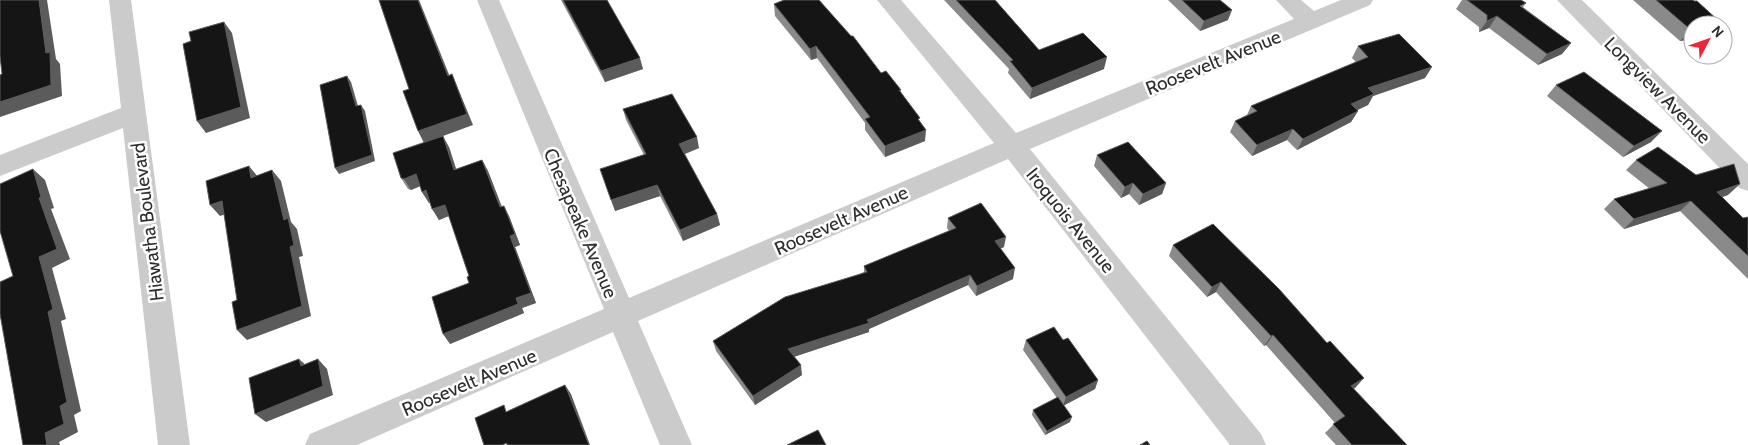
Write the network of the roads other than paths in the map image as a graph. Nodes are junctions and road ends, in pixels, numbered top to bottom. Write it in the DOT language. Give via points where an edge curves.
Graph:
graph roads {
  1 [pos="120,0"];
  2 [pos="488,0"];
  3 [pos="888,0"];
  4 [pos="1287,0"];
  5 [pos="1362,0"];
  6 [pos="1568,0"];
  7 [pos="1311,22"];
  8 [pos="134,112"];
  9 [pos="1012,146"];
  10 [pos="0,166"];
  11 [pos="1748,180"];
  12 [pos="621,316"];
  13 [pos="174,445"];
  14 [pos="321,445"];
  15 [pos="676,445"];
  16 [pos="1250,445"];
  1 -- 8 [label="street, Hiawatha Boulevard"];
  2 -- 12 [label="street, Chesapeake Avenue"];
  3 -- 9 [label="street, Iroquois Avenue"];
  4 -- 7 [label="street"];
  5 -- 7 [label="street, Roosevelt Avenue"];
  6 -- 11 [label="street, Longview Avenue"];
  7 -- 9 [label="street, Roosevelt Avenue"];
  8 -- 10 [label="street"];
  8 -- 13 [label="street, Hiawatha Boulevard"];
  9 -- 12 [label="street, Roosevelt Avenue"];
  9 -- 16 [label="street, Iroquois Avenue"];
  12 -- 14 [label="street, Roosevelt Avenue"];
  12 -- 15 [label="street, Chesapeake Avenue"];
}
